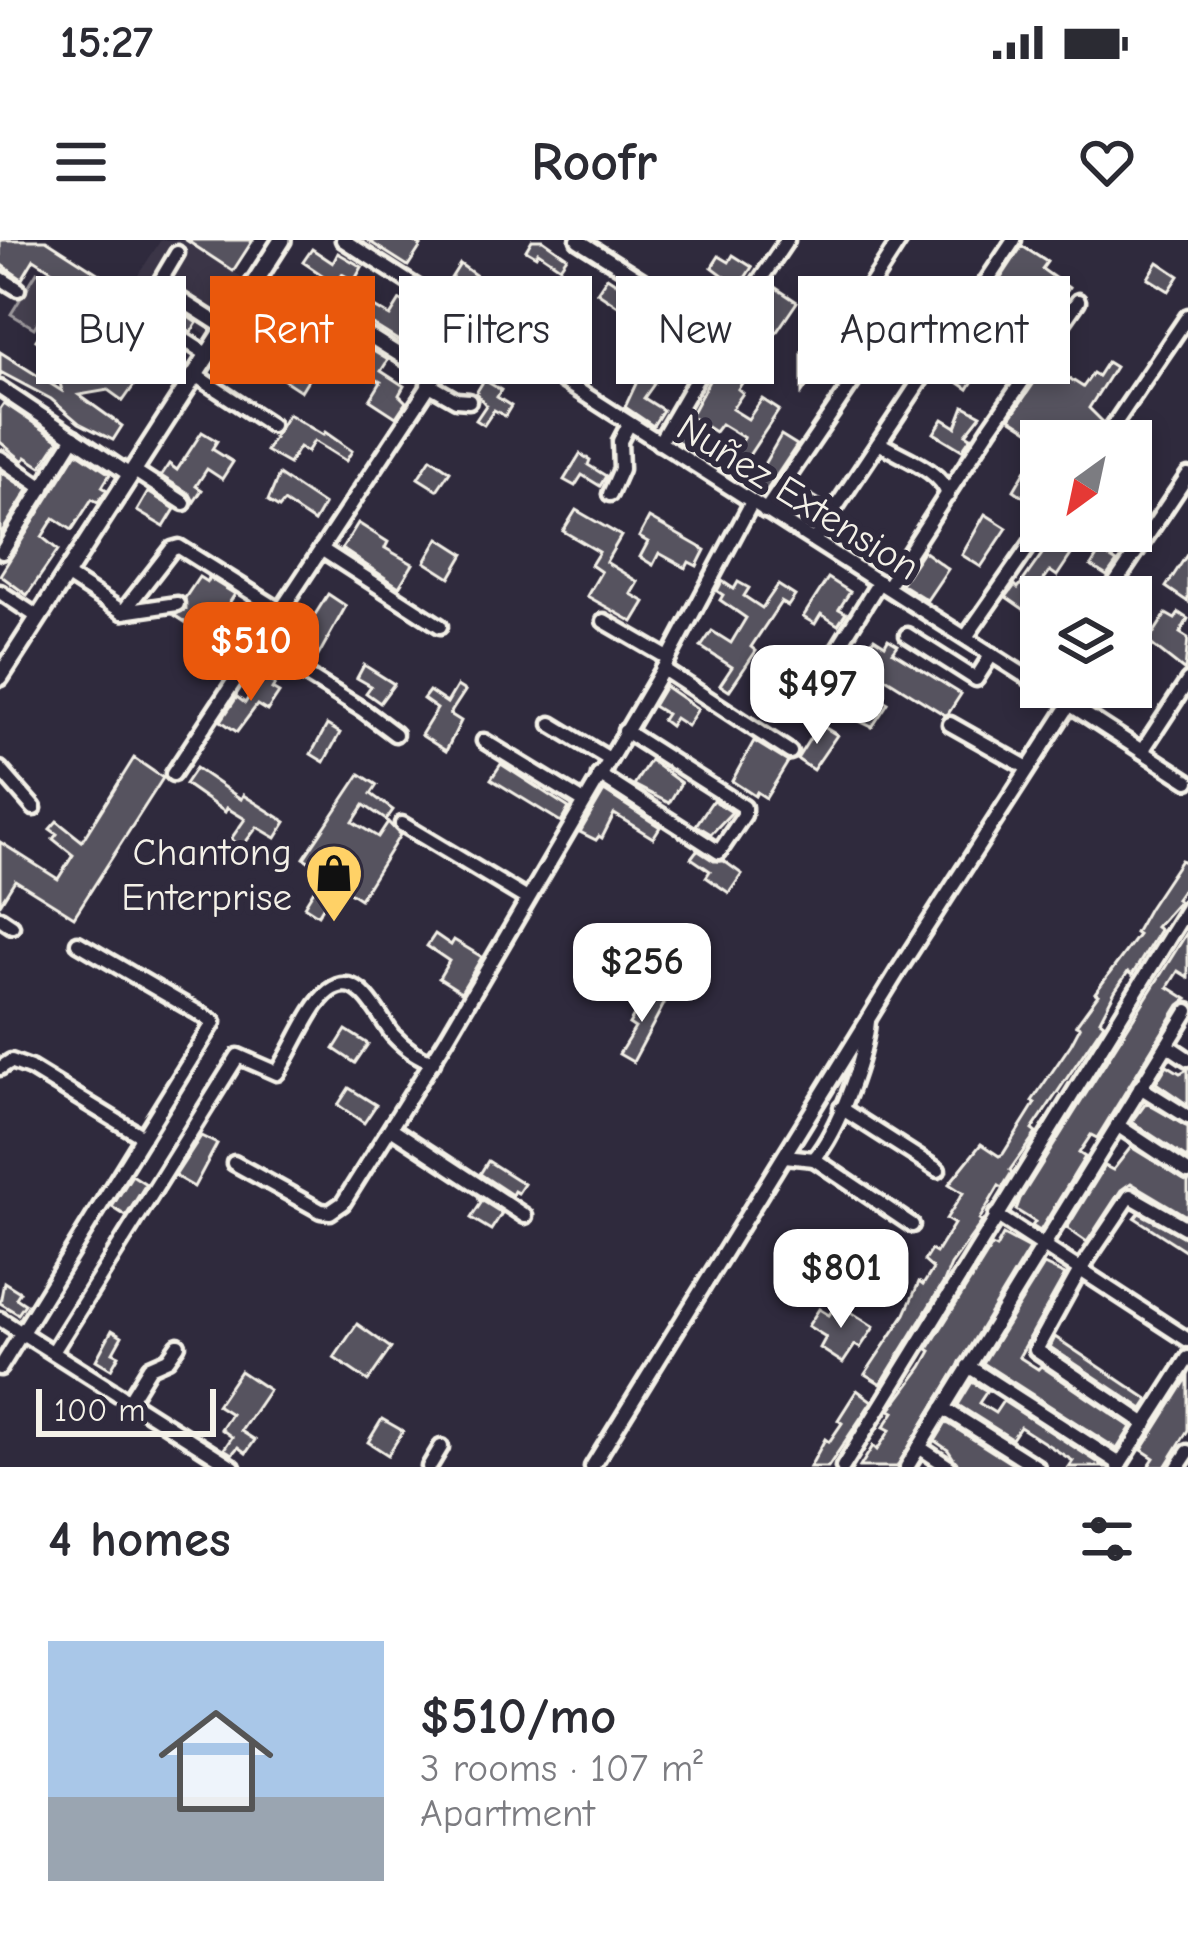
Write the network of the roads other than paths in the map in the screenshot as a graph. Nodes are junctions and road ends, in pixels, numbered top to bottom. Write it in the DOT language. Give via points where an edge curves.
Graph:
graph roads {
  1 [pos="282,240"];
  2 [pos="343,240"];
  3 [pos="578,240"];
  4 [pos="787,240"];
  5 [pos="900,240"];
  6 [pos="1014,240"];
  7 [pos="177,253"];
  8 [pos="259,276"];
  9 [pos="635,276"];
  10 [pos="399,277"];
  11 [pos="0,278"];
  12 [pos="18,289"];
  13 [pos="1078,301"];
  14 [pos="1188,316"];
  15 [pos="210,318"];
  16 [pos="186,341"];
  17 [pos="210,352"];
  18 [pos="208,355"];
  19 [pos="195,375"];
  20 [pos="428,384"];
  21 [pos="436,384"];
  22 [pos="565,384"];
  23 [pos="0,388"];
  24 [pos="469,401"];
  25 [pos="1116,420"];
  26 [pos="629,424"];
  27 [pos="271,425"];
  28 [pos="74,437"];
  29 [pos="659,443"];
  30 [pos="879,443"];
  31 [pos="0,458"];
  32 [pos="132,472"];
  33 [pos="1188,475"];
  34 [pos="44,488"];
  35 [pos="610,494"];
  36 [pos="948,495"];
  37 [pos="752,502"];
  38 [pos="184,503"];
  39 [pos="766,511"];
  40 [pos="0,524"];
  41 [pos="14,534"];
  42 [pos="814,540"];
  43 [pos="321,549"];
  44 [pos="2,552"];
  45 [pos="1026,552"];
  46 [pos="66,575"];
  47 [pos="1120,576"];
  48 [pos="883,584"];
  49 [pos="0,592"];
  50 [pos="177,604"];
  51 [pos="281,611"];
  52 [pos="123,612"];
  53 [pos="38,617"];
  54 [pos="604,621"];
  55 [pos="440,626"];
  56 [pos="907,635"];
  57 [pos="966,637"];
  58 [pos="258,645"];
  59 [pos="992,654"];
  60 [pos="665,663"];
  61 [pos="828,664"];
  62 [pos="1020,672"];
  63 [pos="0,677"];
  64 [pos="1188,681"];
  65 [pos="1067,708"];
  66 [pos="1076,708"];
  67 [pos="550,724"];
  68 [pos="950,724"];
  69 [pos="626,731"];
  70 [pos="395,734"];
  71 [pos="484,740"];
  72 [pos="790,752"];
  73 [pos="1142,752"];
  74 [pos="609,759"];
  75 [pos="1028,768"];
  76 [pos="0,769"];
  77 [pos="173,774"];
  78 [pos="599,775"];
  79 [pos="1188,781"];
  80 [pos="584,802"];
  81 [pos="34,808"];
  82 [pos="402,824"];
  83 [pos="526,899"];
  84 [pos="1188,907"];
  85 [pos="77,943"];
  86 [pos="1188,1011"];
  87 [pos="868,1019"];
  88 [pos="1167,1045"];
  89 [pos="1188,1059"];
  90 [pos="433,1062"];
  91 [pos="0,1068"];
  92 [pos="1140,1087"];
  93 [pos="841,1108"];
  94 [pos="1188,1117"];
  95 [pos="1117,1124"];
  96 [pos="391,1129"];
  97 [pos="143,1137"];
  98 [pos="785,1156"];
  99 [pos="814,1159"];
  100 [pos="234,1162"];
  101 [pos="938,1170"];
  102 [pos="1188,1172"];
  103 [pos="996,1215"];
  104 [pos="525,1216"];
  105 [pos="912,1225"];
  106 [pos="1188,1229"];
  107 [pos="1041,1244"];
  108 [pos="1080,1270"];
  109 [pos="0,1319"];
  110 [pos="24,1334"];
  111 [pos="1188,1340"];
  112 [pos="178,1345"];
  113 [pos="53,1352"];
  114 [pos="1188,1358"];
  115 [pos="968,1366"];
  116 [pos="0,1368"];
  117 [pos="129,1401"];
  118 [pos="943,1408"];
  119 [pos="1146,1424"];
  120 [pos="441,1447"];
  121 [pos="919,1447"];
  122 [pos="1188,1452"];
  123 [pos="229,1466"];
  124 [pos="1119,1466"];
  125 [pos="429,1467"];
  126 [pos="592,1467"];
  127 [pos="843,1467"];
  128 [pos="907,1467"];
  129 [pos="949,1467"];
  130 [pos="1037,1467"];
  131 [pos="1178,1467"];
  1 -- 8 [label="main road"];
  2 -- 10 [label="street, Nuñez Extension"];
  3 -- 9 [label="street"];
  4 -- 29 [label="street"];
  5 -- 39 [label="street" via="849,319 865,364"];
  6 -- 30 [label="street"];
  7 -- 15 [label="street" via="161,287"];
  11 -- 12 [label="street"];
  13 -- 36 [label="street"];
  14 -- 25 [label="street"];
  16 -- 18 [label="street"];
  17 -- 18 [label="main road"];
  18 -- 19 [label="main road"];
  19 -- 27 [label="street"];
  19 -- 32 [label="main road"];
  20 -- 43 [label="street"];
  21 -- 24 [label="street"];
  22 -- 26 [label="street, Nuñez Extension"];
  23 -- 28 [label="street"];
  26 -- 29 [label="street, Nuñez Extension"];
  26 -- 35 [label="street"];
  28 -- 32 [label="street"];
  28 -- 34 [label="street"];
  29 -- 37 [label="street, Nuñez Extension"];
  30 -- 36 [label="street" via="935,475"];
  30 -- 42 [label="street"];
  31 -- 34 [label="street"];
  32 -- 38 [label="street"];
  32 -- 46 [label="main road"];
  33 -- 47 [label="street"];
  34 -- 41 [label="street"];
  36 -- 48 [label="street"];
  37 -- 39 [label="street, Nuñez Extension"];
  37 -- 60 [label="street"];
  39 -- 42 [label="street, Nuñez Extension"];
  40 -- 41 [label="street"];
  41 -- 44 [label="street"];
  42 -- 48 [label="street, Nuñez Extension"];
  43 -- 51 [label="street"];
  43 -- 55 [label="street"];
  45 -- 57 [label="street"];
  46 -- 52 [label="street"];
  46 -- 53 [label="main road"];
  48 -- 57 [label="street, Nuñez Extension"];
  48 -- 61 [label="street"];
  49 -- 53 [label="street"];
  50 -- 52 [label="street"];
  51 -- 52 [label="street" via="176,547"];
  51 -- 58 [label="street"];
  53 -- 63 [label="main road"];
  54 -- 60 [label="street"];
  56 -- 59 [label="street" via="976,680"];
  57 -- 59 [label="street, Nuñez Extension"];
  58 -- 70 [label="street"];
  58 -- 77 [label="street"];
  59 -- 62 [label="street, Nuñez Extension"];
  60 -- 69 [label="street"];
  60 -- 72 [label="street"];
  64 -- 73 [label="street"];
  65 -- 75 [label="street"];
  66 -- 73 [label="street, Nuñez Extension"];
  67 -- 74 [label="street"];
  68 -- 75 [label="street"];
  69 -- 74 [label="street"];
  69 -- 78 [label="street" via="744,814 719,852"];
  71 -- 80 [label="street"];
  73 -- 79 [label="street, Nuñez Extension"];
  74 -- 78 [label="street"];
  75 -- 87 [label="street"];
  76 -- 81 [label="street"];
  78 -- 80 [label="street"];
  80 -- 83 [label="street"];
  82 -- 83 [label="street"];
  83 -- 90 [label="street"];
  84 -- 103 [label="street"];
  85 -- 97 [label="street" via="214,1022"];
  86 -- 88 [label="street"];
  87 -- 93 [label="street"];
  87 -- 98 [label="street"];
  88 -- 89 [label="street"];
  88 -- 92 [label="street"];
  90 -- 96 [label="street"];
  90 -- 113 [label="street" via="407,1048 370,999 348,987 325,996 277,1073 238,1056"];
  91 -- 97 [label="street" via="11,1061 30,1068"];
  92 -- 94 [label="street"];
  92 -- 95 [label="street"];
  93 -- 99 [label="street"];
  93 -- 101 [label="street"];
  95 -- 102 [label="street"];
  95 -- 107 [label="street"];
  96 -- 100 [label="street" via="330,1212"];
  96 -- 104 [label="street"];
  97 -- 110 [label="street"];
  98 -- 99 [label="street"];
  98 -- 126 [label="street"];
  99 -- 105 [label="street"];
  103 -- 107 [label="street"];
  103 -- 127 [label="street"];
  106 -- 108 [label="street" via="1132,1195"];
  107 -- 108 [label="street"];
  107 -- 115 [label="street"];
  108 -- 111 [label="street"];
  108 -- 119 [label="street" via="1036,1352"];
  109 -- 110 [label="street"];
  110 -- 113 [label="street"];
  110 -- 116 [label="street"];
  112 -- 117 [label="street" via="150,1367"];
  113 -- 117 [label="street"];
  114 -- 119 [label="street"];
  115 -- 118 [label="street"];
  115 -- 124 [label="street"];
  117 -- 123 [label="street"];
  118 -- 121 [label="street"];
  118 -- 130 [label="street"];
  119 -- 124 [label="street"];
  120 -- 125 [label="street"];
  121 -- 128 [label="street"];
  121 -- 129 [label="street"];
  122 -- 131 [label="street"];
}
